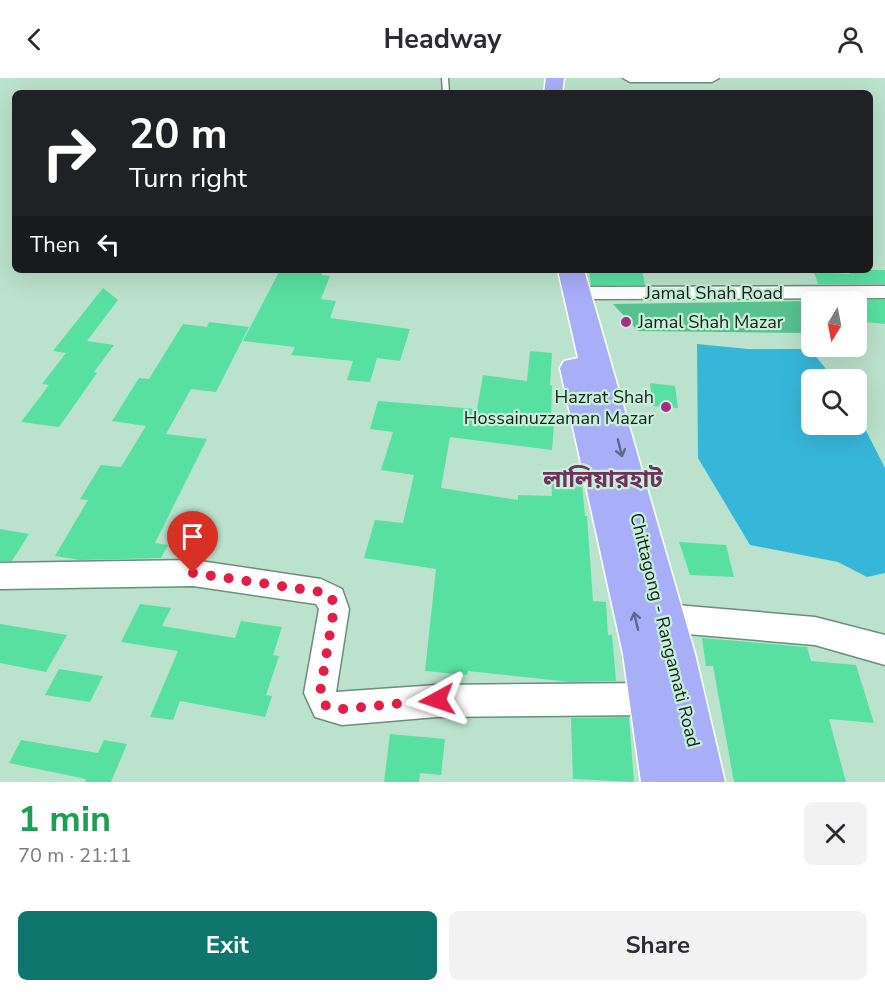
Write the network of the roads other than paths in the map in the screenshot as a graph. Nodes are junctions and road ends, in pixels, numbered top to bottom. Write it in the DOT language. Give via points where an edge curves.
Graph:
graph roads {
  1 [pos="630,78"];
  2 [pos="712,78"];
  3 [pos="551,273"];
  4 [pos="575,282"];
  5 [pos="885,292"];
  6 [pos="0,576"];
  7 [pos="661,642"];
  8 [pos="885,650"];
  9 [pos="652,699"];
  10 [pos="665,782"];
  11 [pos="701,782"];
  1 -- 2 [label="street"];
  7 -- 3 [label="highway, Chittagong - Rangamati Road, one-way"];
  4 -- 5 [label="street, Jamal Shah Road"];
  4 -- 7 [label="highway, Chittagong - Rangamati Road, one-way" via="612,417"];
  6 -- 9 [label="street" via="193,573 321,592 332,598 334,609 320,693 326,706 342,709 437,700"];
  7 -- 8 [label="street" via="815,631"];
  7 -- 9 [label="highway, Chittagong - Rangamati Road"];
  7 -- 11 [label="highway, Chittagong - Rangamati Road"];
  9 -- 10 [label="highway, Chittagong - Rangamati Road"];
}
